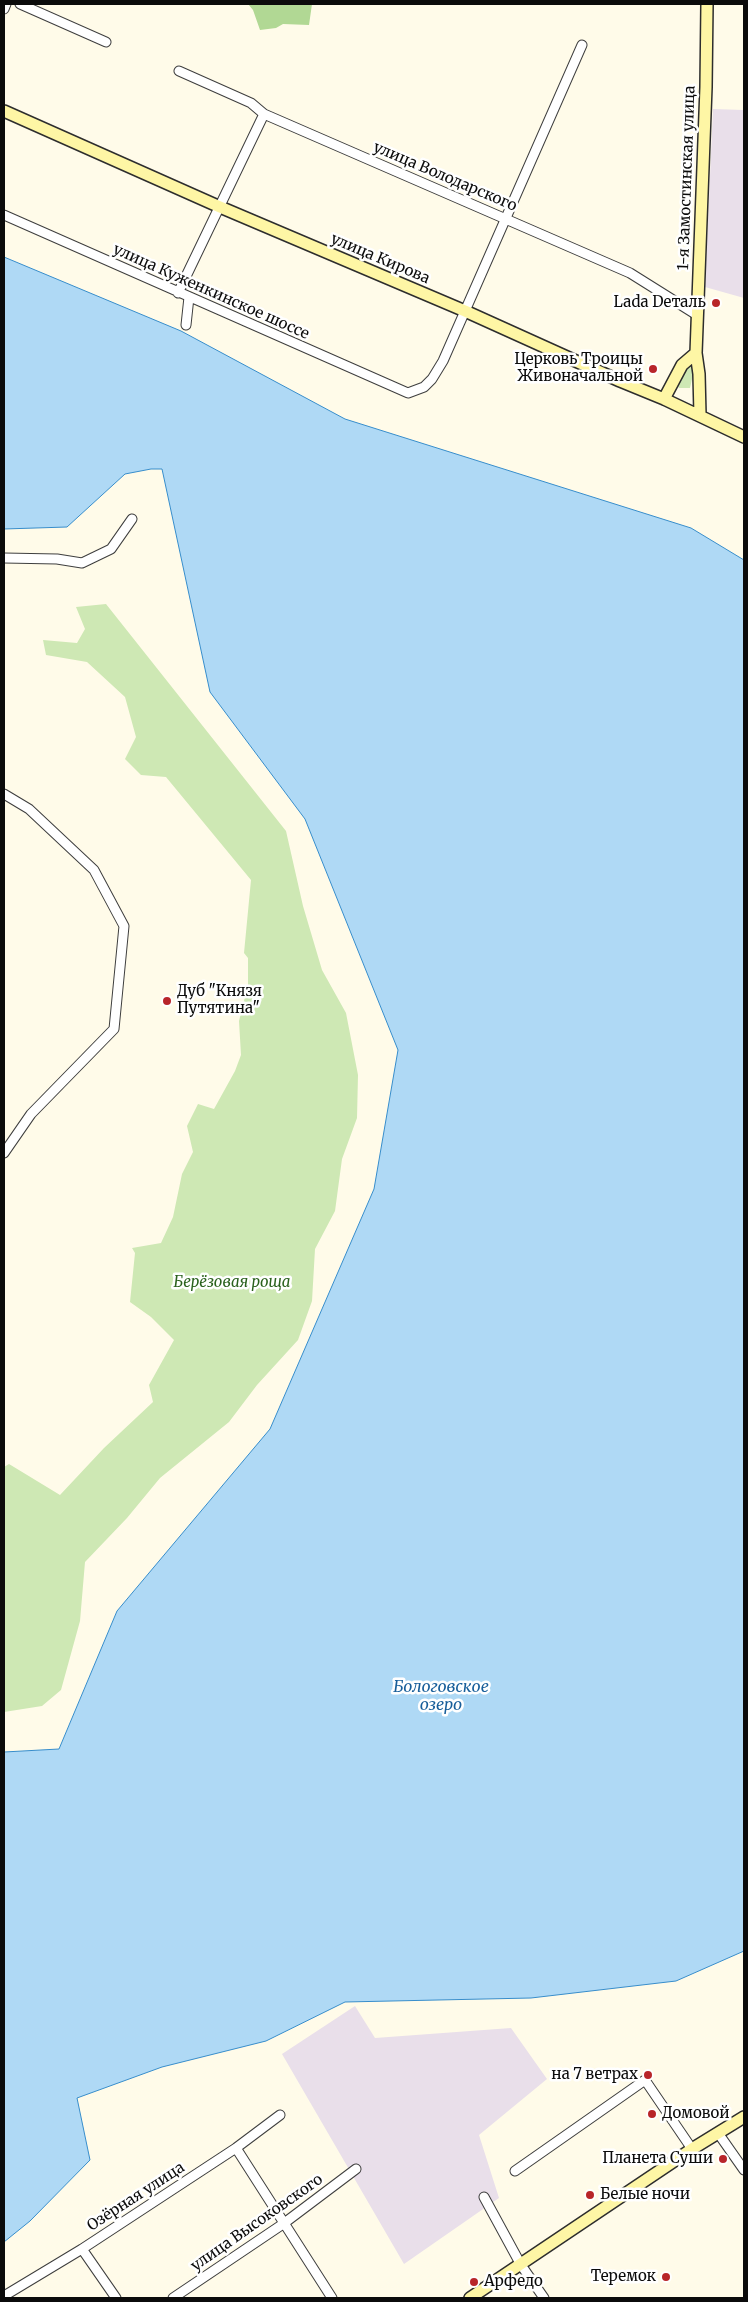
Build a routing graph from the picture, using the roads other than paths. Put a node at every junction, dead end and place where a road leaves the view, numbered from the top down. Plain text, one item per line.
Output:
1 (6, 4) edge
2 (20, 4) edge
3 (707, 4) edge
4 (4, 9) edge
5 (106, 42) dead end
6 (582, 44) dead end
7 (179, 71) dead end
8 (4, 111) edge
9 (264, 114) junction
10 (220, 207) junction
11 (4, 215) edge
12 (506, 218) junction
13 (178, 293) junction
14 (189, 297) junction
15 (465, 311) junction
16 (697, 315) junction
17 (186, 325) dead end
18 (696, 353) junction
19 (664, 399) junction
20 (700, 415) junction
21 (744, 437) edge
22 (132, 519) dead end
23 (4, 558) edge
24 (4, 794) edge
25 (4, 1153) edge
26 (280, 2115) dead end
27 (744, 2117) edge
28 (718, 2133) junction
29 (236, 2148) junction
30 (692, 2149) junction
31 (356, 2169) dead end
32 (744, 2170) edge
33 (516, 2171) dead end
34 (484, 2198) dead end
35 (283, 2224) junction
36 (82, 2249) junction
37 (521, 2265) junction
38 (4, 2296) edge
39 (116, 2298) edge
40 (174, 2298) edge
41 (332, 2298) edge
42 (470, 2298) edge
43 (544, 2298) edge

1 - 4 street
2 - 5 street
3 - 16 main road, 1-я Замостинская улица
6 - 12 street
7 - 9 street, улица Володарского
8 - 10 main road, улица Кирова
9 - 10 street
9 - 12 street, улица Володарского
10 - 13 street
10 - 15 main road, улица Кирова
11 - 13 street, улица Куженкинское шоссе
12 - 15 street
12 - 16 street, улица Володарского
13 - 14 street, улица Куженкинское шоссе
14 - 15 street, улица Куженкинское шоссе
14 - 17 street
15 - 19 main road, улица Кирова
16 - 18 main road, 1-я Замостинская улица
18 - 19 main road
18 - 20 main road, 1-я Замостинская улица
19 - 20 main road, улица Кирова
20 - 21 main road, улица Кирова
22 - 23 street
24 - 25 street
26 - 29 street, Озёрная улица
27 - 28 main road
28 - 30 main road
28 - 32 street
29 - 35 street
29 - 36 street, Озёрная улица
30 - 33 street
30 - 37 main road
31 - 35 street, улица Высоковского
34 - 37 street
35 - 40 street, улица Высоковского
35 - 41 street
36 - 38 street, Озёрная улица
36 - 39 street
37 - 42 main road
37 - 43 street

